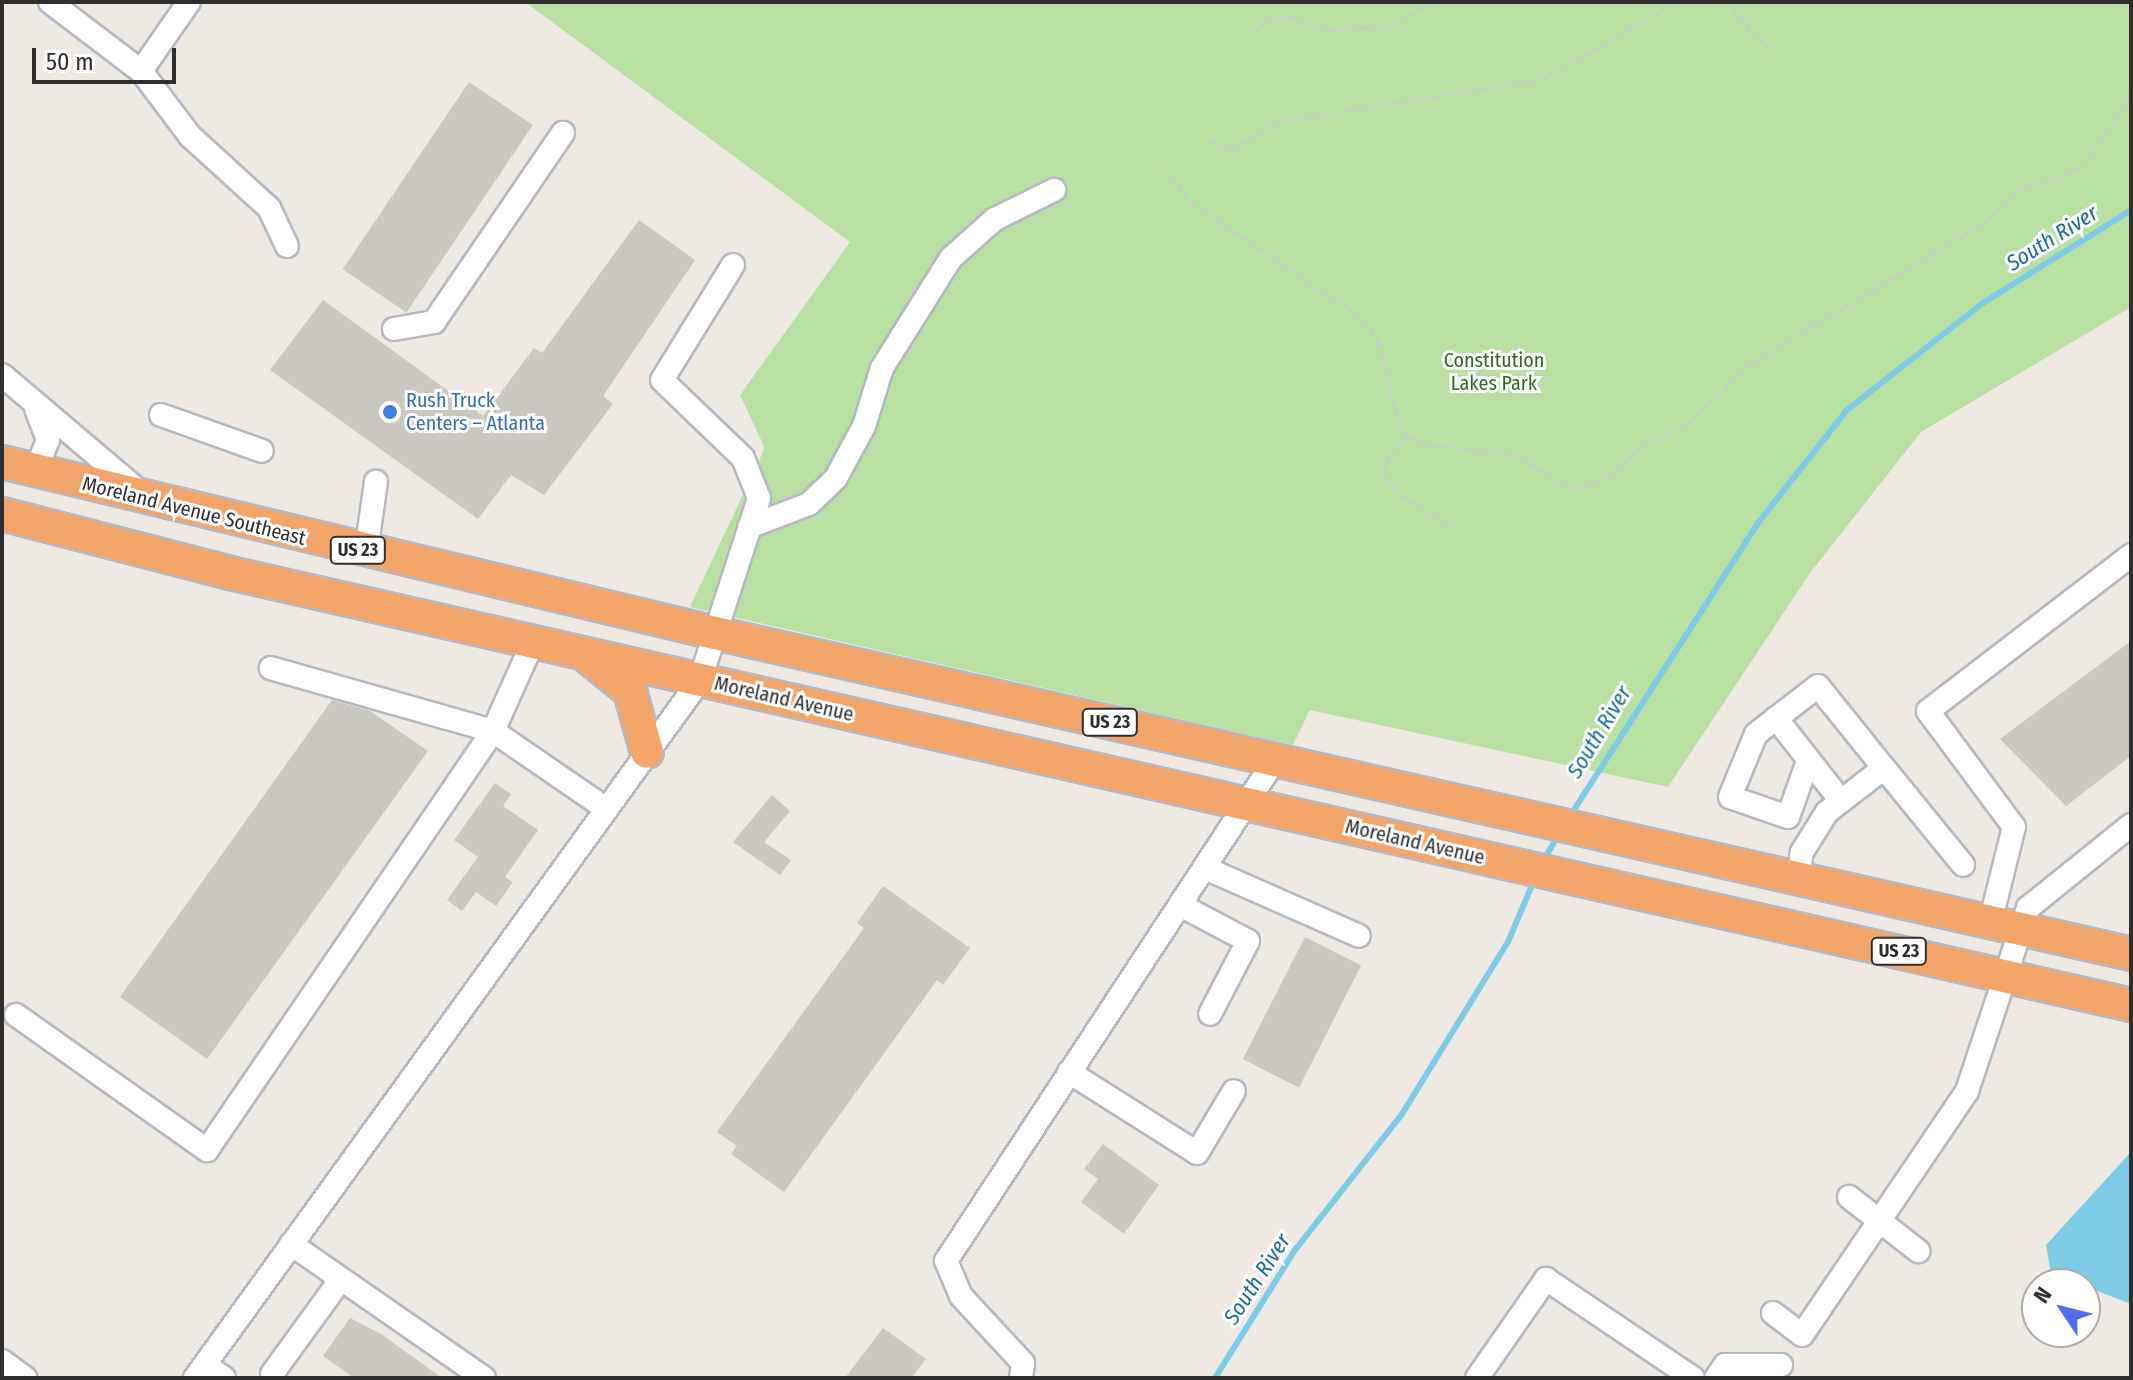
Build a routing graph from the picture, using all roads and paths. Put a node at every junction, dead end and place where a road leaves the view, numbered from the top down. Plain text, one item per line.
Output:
1 (50, 2) edge
2 (189, 2) edge
3 (1432, 2) edge
4 (1678, 2) edge
5 (1725, 2) edge
6 (1253, 33) dead end
7 (1775, 54) dead end
8 (141, 71) junction
9 (2131, 93) edge
10 (563, 133) dead end
11 (1211, 141) dead end
12 (1166, 169) dead end
13 (1054, 190) dead end
14 (287, 246) dead end
15 (733, 265) dead end
16 (394, 329) dead end
17 (2, 375) edge
18 (34, 404) junction
19 (161, 415) dead end
20 (1409, 435) junction
21 (262, 451) dead end
22 (2, 462) edge
23 (35, 472) junction
24 (376, 482) dead end
25 (153, 503) junction
26 (2, 514) edge
27 (749, 527) junction
28 (1458, 529) dead end
29 (366, 552) junction
30 (2131, 555) edge
31 (715, 633) junction
32 (533, 642) junction
33 (584, 653) junction
34 (271, 668) dead end
35 (700, 680) junction
36 (1776, 718) junction
37 (493, 731) junction
38 (647, 752) junction
39 (1275, 760) junction
40 (1808, 761) junction
41 (1884, 768) junction
42 (1841, 801) junction
43 (1247, 804) junction
44 (605, 808) junction
45 (2131, 825) edge
46 (1963, 865) dead end
47 (1205, 868) junction
48 (1798, 879) junction
49 (1180, 905) junction
50 (2005, 926) junction
51 (1359, 936) dead end
52 (2131, 954) edge
53 (2007, 977) junction
54 (2131, 1005) edge
55 (1210, 1014) dead end
56 (16, 1015) dead end
57 (1069, 1072) junction
58 (1234, 1091) dead end
59 (1849, 1197) dead end
60 (1879, 1220) junction
61 (291, 1244) junction
62 (1918, 1251) dead end
63 (341, 1279) junction
64 (1773, 1313) dead end
65 (2, 1361) edge
66 (1781, 1365) dead end
67 (200, 1371) edge
68 (272, 1374) dead end
69 (25, 1378) edge
70 (224, 1378) edge
71 (484, 1378) edge
72 (1021, 1378) edge
73 (1477, 1378) edge
74 (1693, 1378) edge
75 (1716, 1378) edge

1 - 8 street
2 - 8 street
3 - 6 path
4 - 11 path
5 - 7 path
8 - 14 street
9 - 20 path
10 - 16 street
12 - 20 path
13 - 27 street
15 - 27 street
17 - 18 street
18 - 23 street
18 - 25 street
19 - 21 street
20 - 28 path
22 - 23 highway, Moreland Avenue Southeast / US 23
23 - 25 highway, Moreland Avenue Southeast / US 23
24 - 29 street
25 - 29 highway, Moreland Avenue Southeast / US 23
26 - 32 highway, US 23
27 - 31 street
29 - 31 highway, Moreland Avenue Southeast / US 23
30 - 50 street
31 - 35 street
31 - 39 highway, US 23
32 - 33 highway, US 23
32 - 37 street
33 - 35 highway, US 23
33 - 38 highway
34 - 37 street
35 - 38 street
35 - 43 highway, Moreland Avenue / US 23
36 - 40 street
36 - 40 street
36 - 41 street
37 - 44 street
37 - 56 street
38 - 44 street
39 - 43 street
39 - 48 highway, US 23
40 - 42 street
41 - 42 street
41 - 46 street
42 - 48 street
43 - 47 street
43 - 53 highway, Moreland Avenue / US 23
44 - 61 street
45 - 50 street
47 - 49 street
47 - 51 street
48 - 50 highway, US 23
49 - 55 street
49 - 57 street
50 - 52 highway, US 23
50 - 53 street
53 - 54 highway, Moreland Avenue / US 23
53 - 60 street
57 - 58 street
57 - 72 street
59 - 60 street
60 - 62 street
60 - 64 street
61 - 63 street
61 - 67 street
63 - 68 street
63 - 71 street
65 - 69 street
66 - 75 street
67 - 70 street
73 - 74 street

